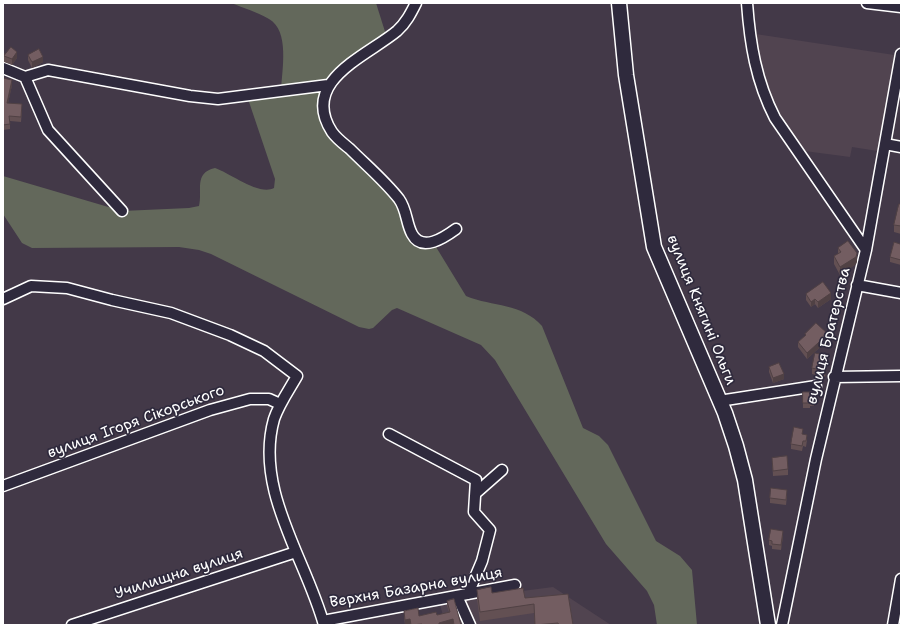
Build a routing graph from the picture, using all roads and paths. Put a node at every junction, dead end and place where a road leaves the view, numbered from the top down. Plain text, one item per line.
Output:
1 (416, 3) edge
2 (619, 3) edge
3 (747, 3) edge
4 (867, 3) edge
5 (901, 7) edge
6 (901, 54) edge
7 (3, 68) edge
8 (25, 77) junction
9 (328, 85) junction
10 (885, 144) junction
11 (901, 147) edge
12 (122, 211) dead end
13 (456, 229) dead end
14 (866, 250) junction
15 (857, 285) junction
16 (901, 293) edge
17 (3, 299) edge
18 (901, 376) edge
19 (834, 377) junction
20 (816, 386) dead end
21 (719, 401) junction
22 (280, 404) junction
23 (389, 434) dead end
24 (502, 470) dead end
25 (3, 486) edge
26 (476, 492) junction
27 (296, 552) junction
28 (901, 579) edge
29 (515, 585) dead end
30 (468, 594) junction
31 (457, 596) junction
32 (324, 623) edge
33 (72, 625) edge
34 (470, 625) edge
35 (768, 625) edge
36 (782, 625) edge
37 (894, 625) edge

1 - 9 street
2 - 21 street, вулиця Княгині Ольги
3 - 14 street
4 - 5 street
6 - 10 street, вулиця Братерства
7 - 8 street
8 - 9 street
8 - 12 street
9 - 13 street
10 - 11 street
10 - 14 street, вулиця Братерства
14 - 15 street, вулиця Братерства
15 - 16 street
15 - 19 street, вулиця Братерства
17 - 22 street
18 - 19 street
19 - 36 street, вулиця Братерства
20 - 21 street
21 - 35 street, вулиця Княгині Ольги
22 - 25 street, вулиця Ігоря Сікорського
22 - 27 street
23 - 26 street
24 - 26 street
26 - 30 street
27 - 32 street
27 - 33 street, Училищна вулиця
28 - 37 street
29 - 30 street, Верхня Базарна вулиця
30 - 31 street, Верхня Базарна вулиця
31 - 32 street, Верхня Базарна вулиця
31 - 34 street

